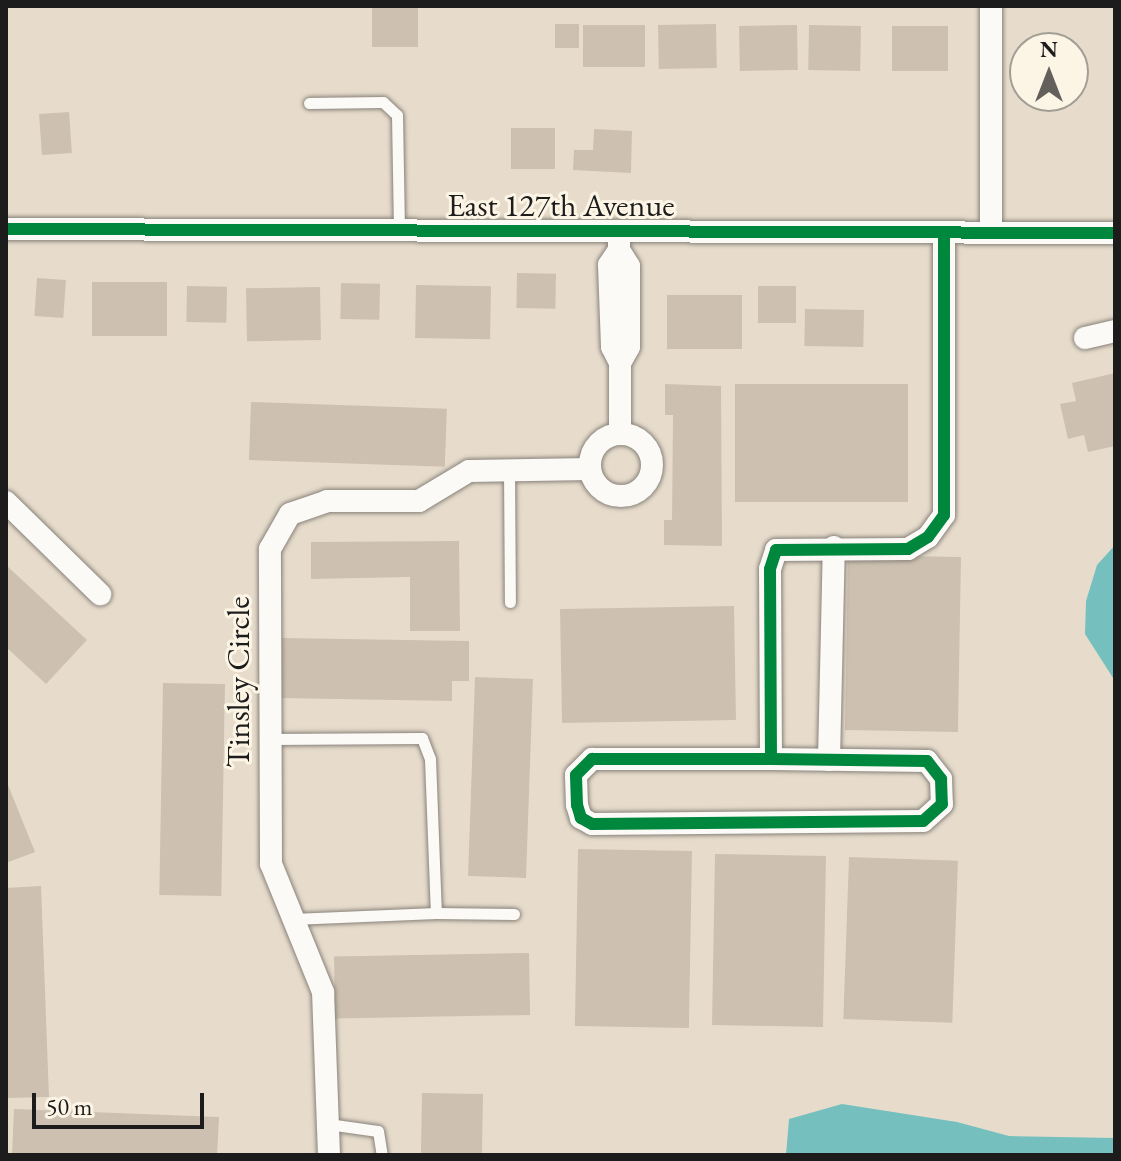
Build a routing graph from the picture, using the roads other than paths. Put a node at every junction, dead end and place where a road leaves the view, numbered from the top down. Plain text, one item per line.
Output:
1 (991, 6) edge
2 (309, 103) dead end
3 (6, 229) edge
4 (399, 231) junction
5 (991, 232) junction
6 (1115, 233) edge
7 (944, 234) junction
8 (619, 241) junction
9 (1115, 331) edge
10 (1085, 338) dead end
11 (620, 434) junction
12 (509, 468) junction
13 (590, 469) junction
14 (6, 502) edge
15 (834, 547) junction
16 (100, 594) dead end
17 (510, 602) dead end
18 (270, 739) junction
19 (771, 759) junction
20 (829, 760) junction
21 (436, 913) junction
22 (514, 914) dead end
23 (292, 919) junction
24 (328, 1124) junction
25 (329, 1155) edge
26 (382, 1155) edge

1 - 5 street
2 - 4 lane
3 - 4 street, East 127th Avenue
4 - 8 street, East 127th Avenue
5 - 6 street, East 127th Avenue
5 - 7 street, East 127th Avenue
7 - 8 street, East 127th Avenue
7 - 15 street
8 - 11 street
9 - 10 street
11 - 13 street
11 - 13 street
12 - 13 street, Tinsley Circle
12 - 17 lane
12 - 18 street, Tinsley Circle
14 - 16 street
15 - 19 street
15 - 20 street
18 - 21 lane
18 - 23 street, Tinsley Circle
19 - 20 street
19 - 20 street
21 - 22 lane
21 - 23 lane
23 - 24 street, Tinsley Circle
24 - 25 street, Tinsley Circle
24 - 26 lane

